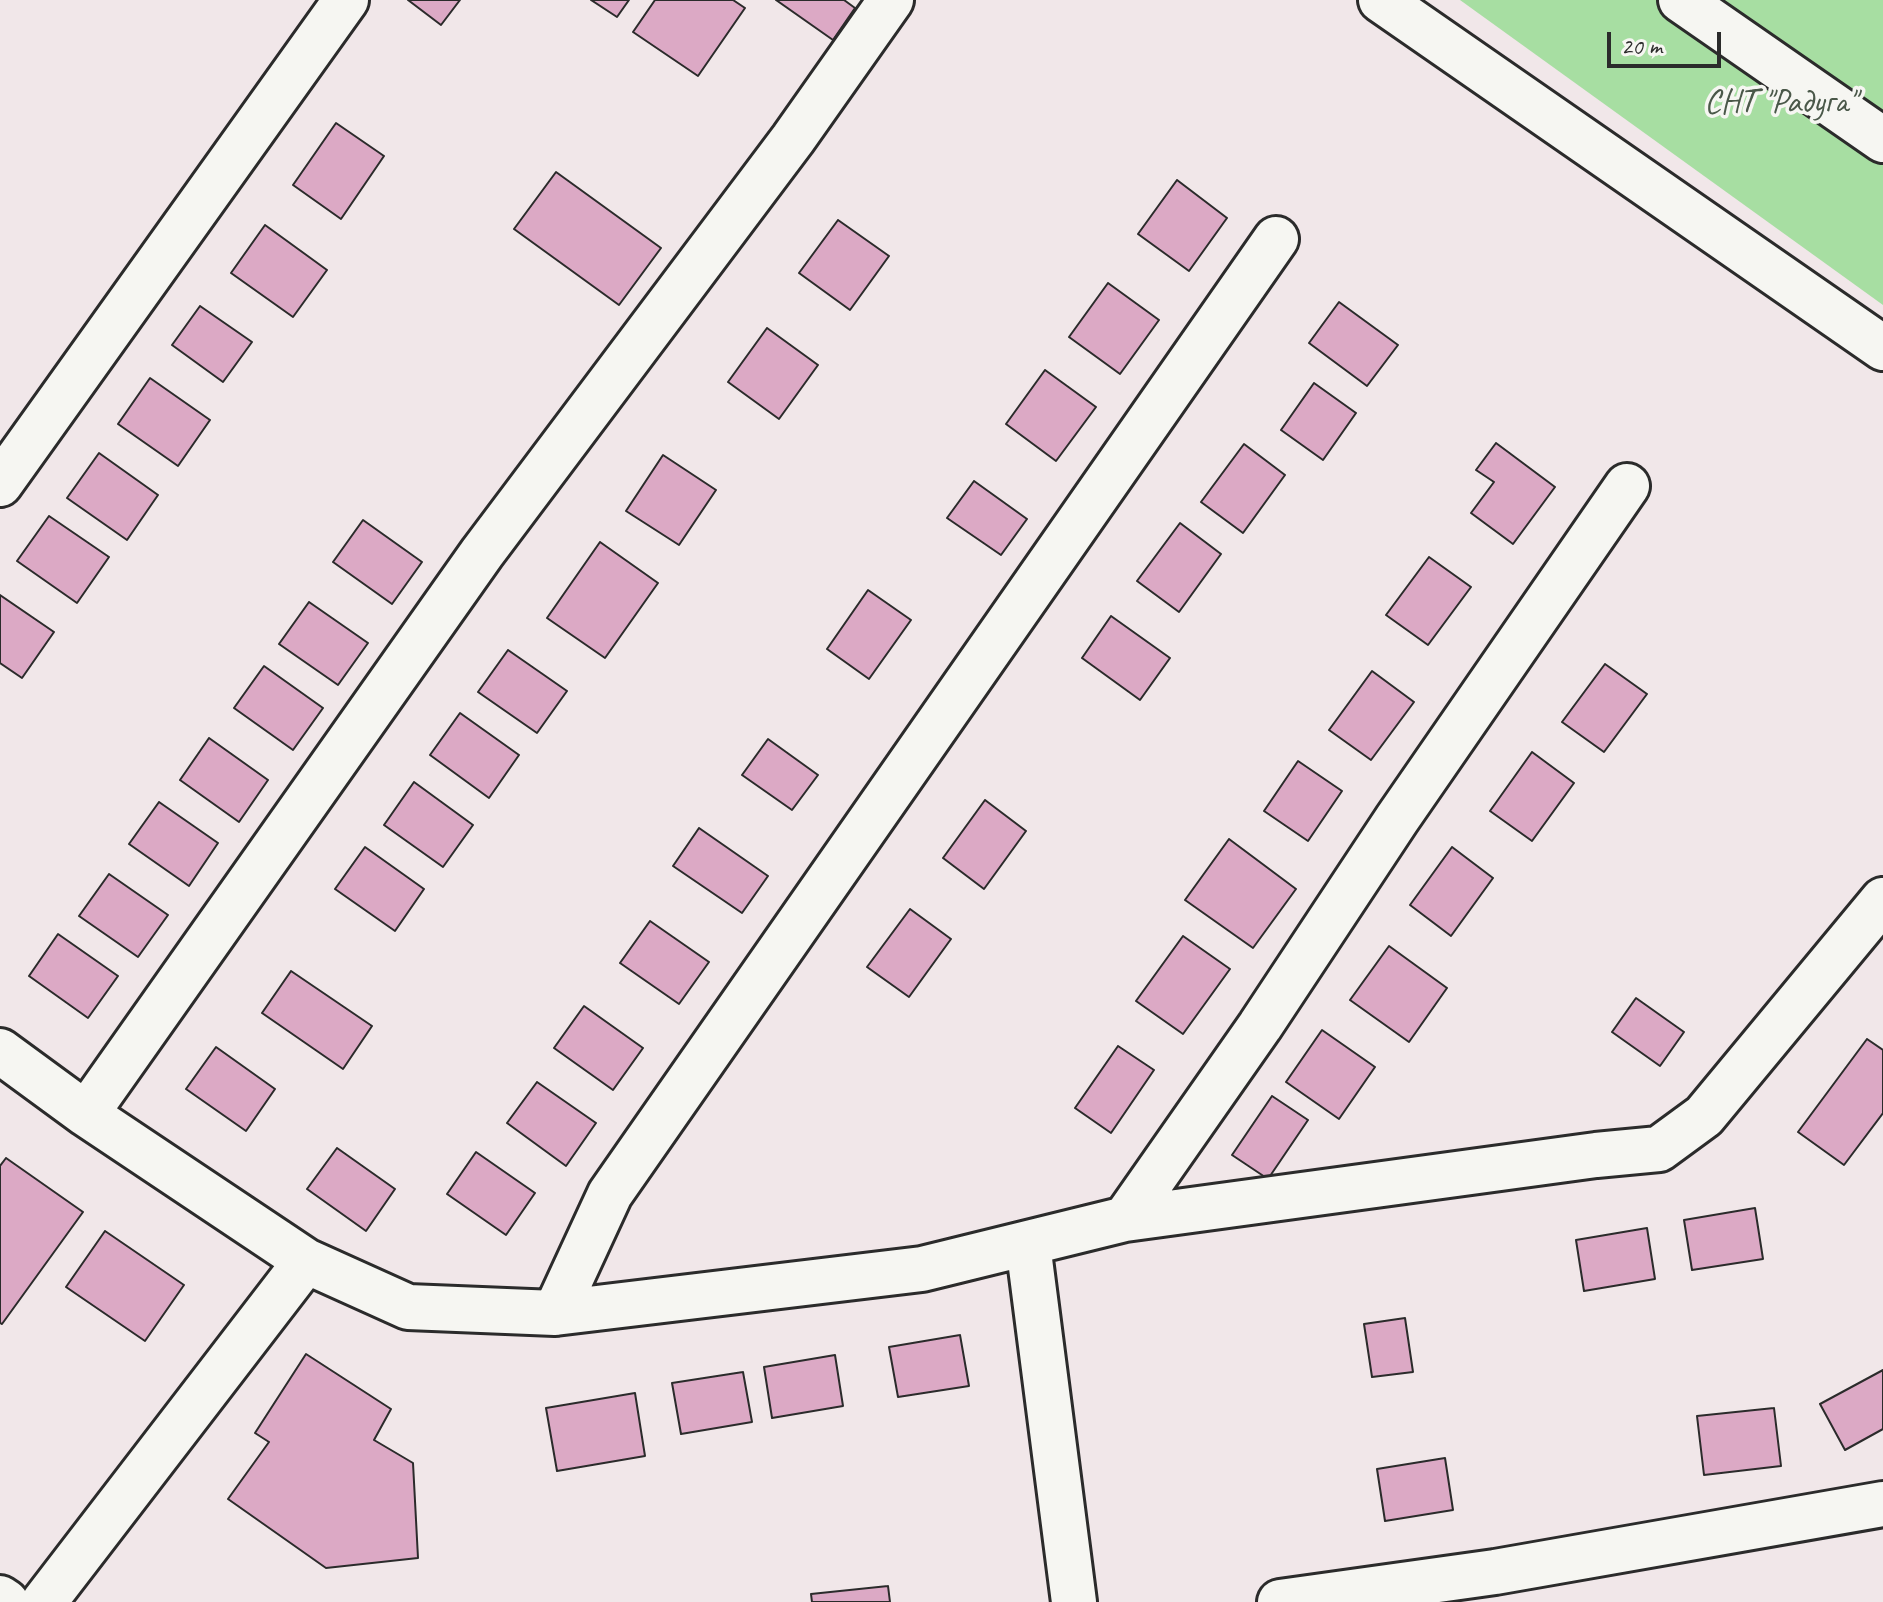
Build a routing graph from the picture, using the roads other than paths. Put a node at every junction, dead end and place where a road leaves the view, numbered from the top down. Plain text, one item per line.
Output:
1 (346, 0) edge
2 (891, 0) edge
3 (1381, 0) edge
4 (1681, 0) edge
5 (1883, 140) edge
6 (1276, 239) dead end
7 (1883, 348) edge
8 (0, 484) edge
9 (1627, 486) dead end
10 (1883, 900) edge
11 (0, 1051) edge
12 (86, 1114) junction
13 (1125, 1219) junction
14 (1028, 1244) junction
15 (306, 1261) junction
16 (555, 1313) junction
17 (1883, 1504) edge
18 (0, 1598) edge
19 (6, 1602) edge
20 (44, 1602) edge
21 (1074, 1602) edge
22 (1280, 1602) edge

1 - 8 street
2 - 12 street
3 - 7 street
4 - 5 street
6 - 16 street
9 - 13 street
10 - 13 street
11 - 12 street
12 - 15 street
13 - 14 street
14 - 16 street
14 - 21 street
15 - 16 street
15 - 20 street
17 - 22 street
18 - 19 street

